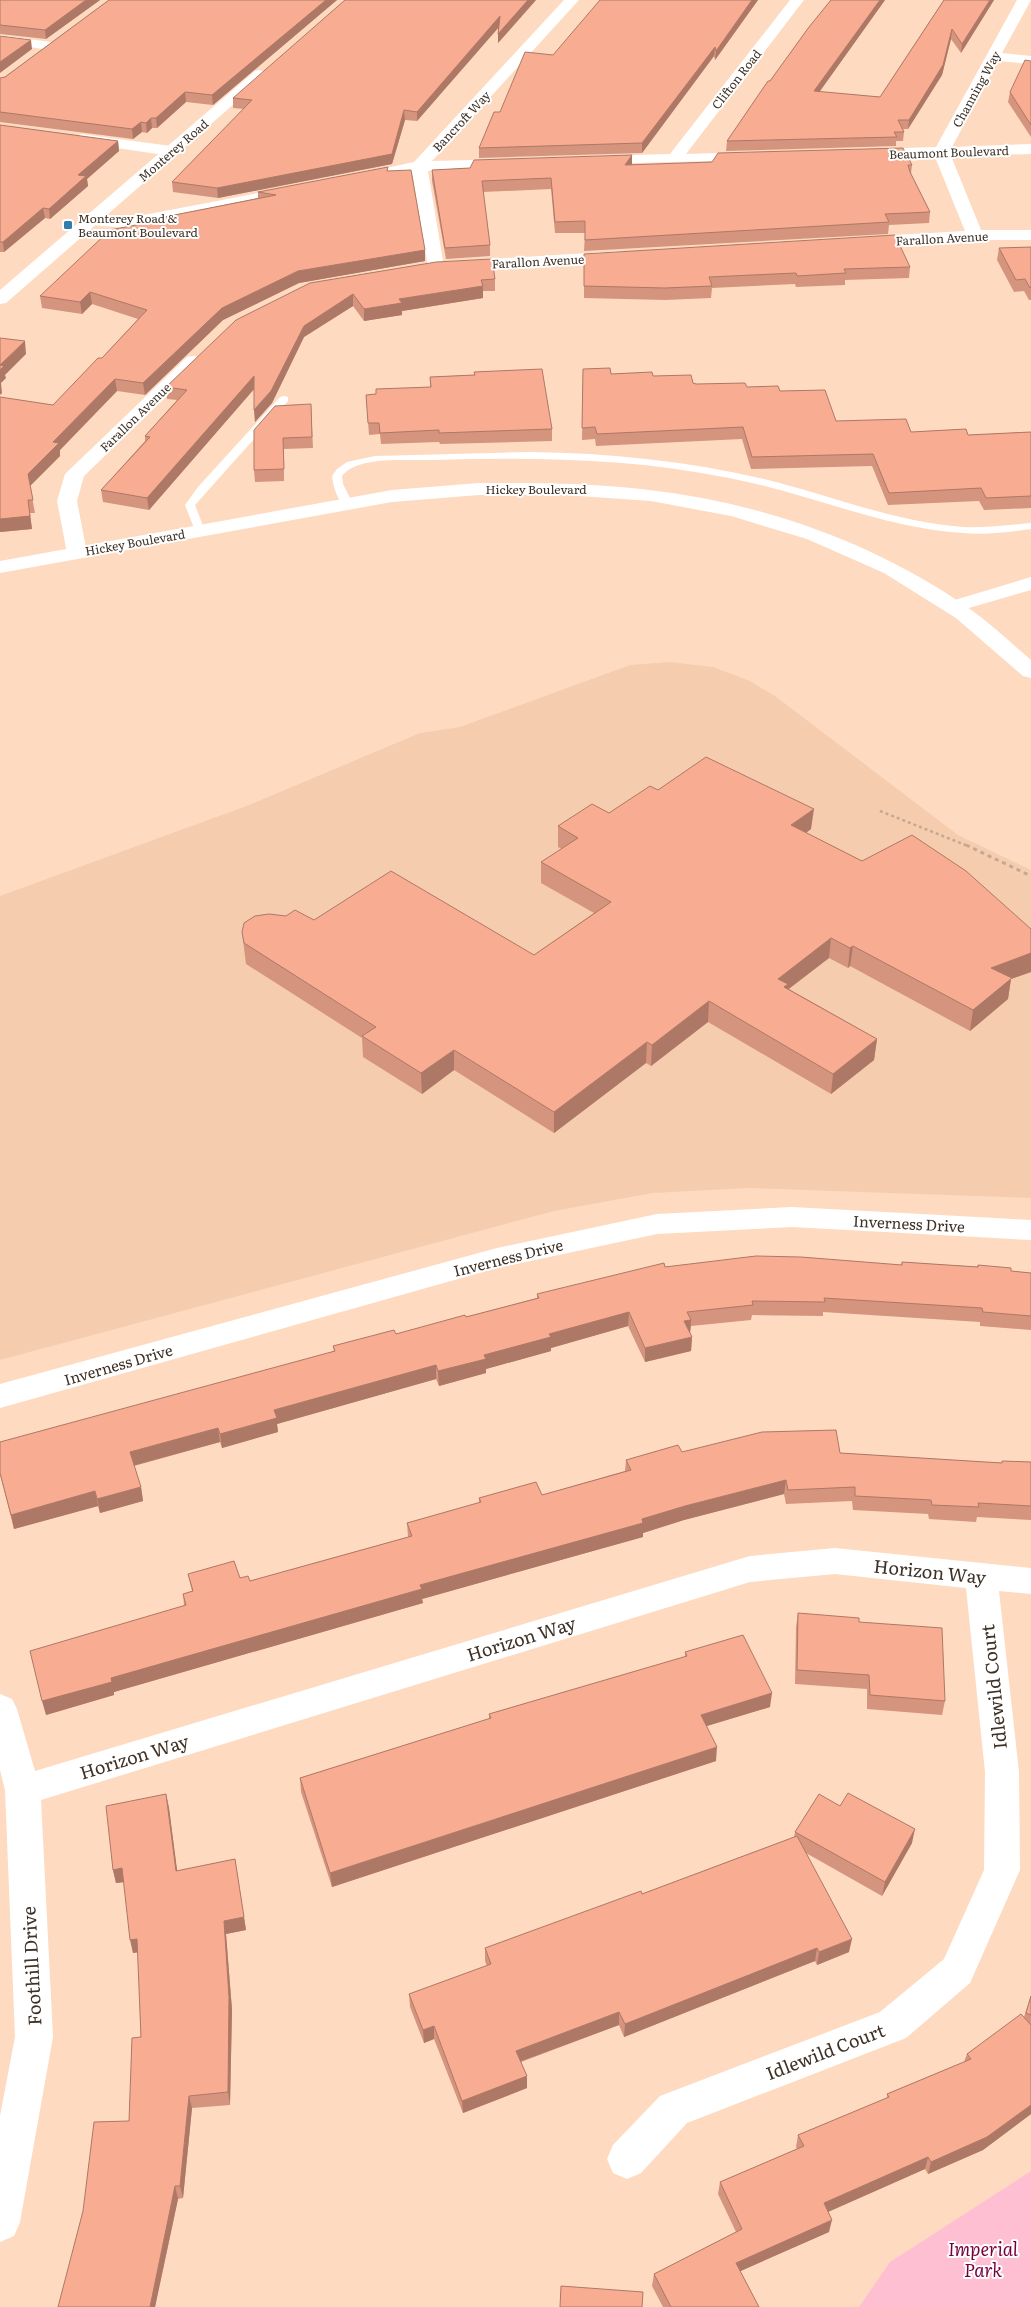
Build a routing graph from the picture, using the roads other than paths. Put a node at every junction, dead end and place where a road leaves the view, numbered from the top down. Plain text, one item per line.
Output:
1 (572, 0) edge
2 (797, 0) edge
3 (1024, 0) edge
4 (0, 39) edge
5 (36, 56) edge
6 (994, 56) junction
7 (1031, 60) edge
8 (273, 63) edge
9 (66, 137) edge
10 (1031, 149) edge
11 (171, 151) junction
12 (941, 152) junction
13 (853, 154) edge
14 (764, 156) edge
15 (675, 158) junction
16 (577, 162) edge
17 (528, 163) edge
18 (419, 166) junction
19 (351, 180) edge
20 (312, 187) edge
21 (92, 220) junction
22 (974, 235) junction
23 (1031, 235) edge
24 (845, 243) edge
25 (636, 256) edge
26 (436, 267) junction
27 (418, 270) edge
28 (0, 299) edge
29 (202, 352) edge
30 (284, 399) dead end
31 (348, 504) junction
32 (1031, 526) edge
33 (200, 531) junction
34 (77, 553) junction
35 (0, 567) edge
36 (1031, 583) edge
37 (955, 606) junction
38 (1031, 671) edge
39 (1031, 1230) edge
40 (0, 1396) edge
41 (981, 1577) junction
42 (1031, 1581) edge
43 (0, 1709) edge
44 (23, 1790) junction
45 (627, 2159) dead end
46 (0, 2222) edge

1 - 18 street, Bancroft Way
2 - 15 street, Clifton Road
3 - 6 street, Channing Way
4 - 5 street
6 - 7 street
6 - 12 street, Channing Way
8 - 11 street, Monterey Road
9 - 11 street
10 - 12 street, Beaumont Boulevard
11 - 21 street, Monterey Road
12 - 13 street, Beaumont Boulevard
12 - 22 street
14 - 15 street
15 - 16 street
17 - 18 street
18 - 19 street
18 - 26 street
20 - 21 street
21 - 28 street, Monterey Road
22 - 23 street, Farallon Avenue
22 - 24 street, Farallon Avenue
25 - 26 street, Farallon Avenue
26 - 27 street, Farallon Avenue
29 - 34 street, Farallon Avenue
30 - 33 lane
31 - 32 lane
31 - 33 street, Hickey Boulevard
31 - 37 street, Hickey Boulevard
33 - 34 street, Hickey Boulevard
34 - 35 street, Hickey Boulevard
36 - 37 street
37 - 38 street, Hickey Boulevard
39 - 40 street, Inverness Drive
41 - 42 street, Horizon Way
41 - 44 street, Horizon Way
41 - 45 street, Idlewild Court
43 - 44 street, Foothill Drive
44 - 46 street, Foothill Drive

